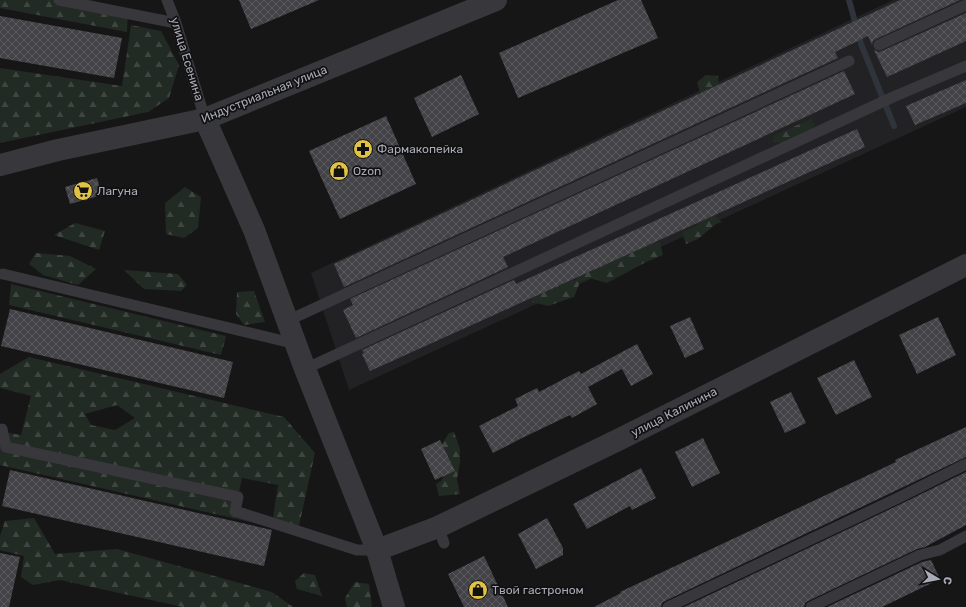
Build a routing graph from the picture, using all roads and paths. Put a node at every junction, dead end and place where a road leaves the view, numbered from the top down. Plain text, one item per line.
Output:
1 (59, 0) edge
2 (167, 0) edge
3 (496, 0) edge
4 (966, 5) edge
5 (176, 23) junction
6 (879, 45) dead end
7 (849, 61) dead end
8 (966, 66) edge
9 (205, 119) junction
10 (0, 165) edge
11 (966, 265) edge
12 (3, 274) dead end
13 (287, 321) junction
14 (296, 344) junction
15 (305, 369) junction
16 (2, 429) dead end
17 (966, 464) edge
18 (966, 536) edge
19 (377, 550) junction
20 (394, 607) edge
21 (668, 607) edge
22 (811, 607) edge

1 - 5 lane
2 - 5 lane, улица Есенина
3 - 9 street, Индустриальная улица
4 - 6 lane
5 - 9 lane, улица Есенина
7 - 13 lane
8 - 15 lane
9 - 10 street, Индустриальная улица
9 - 13 street
11 - 19 street, улица Калинина
12 - 14 lane
13 - 14 street
14 - 15 street
15 - 19 street
16 - 19 lane
17 - 21 lane
18 - 22 lane
19 - 20 street

